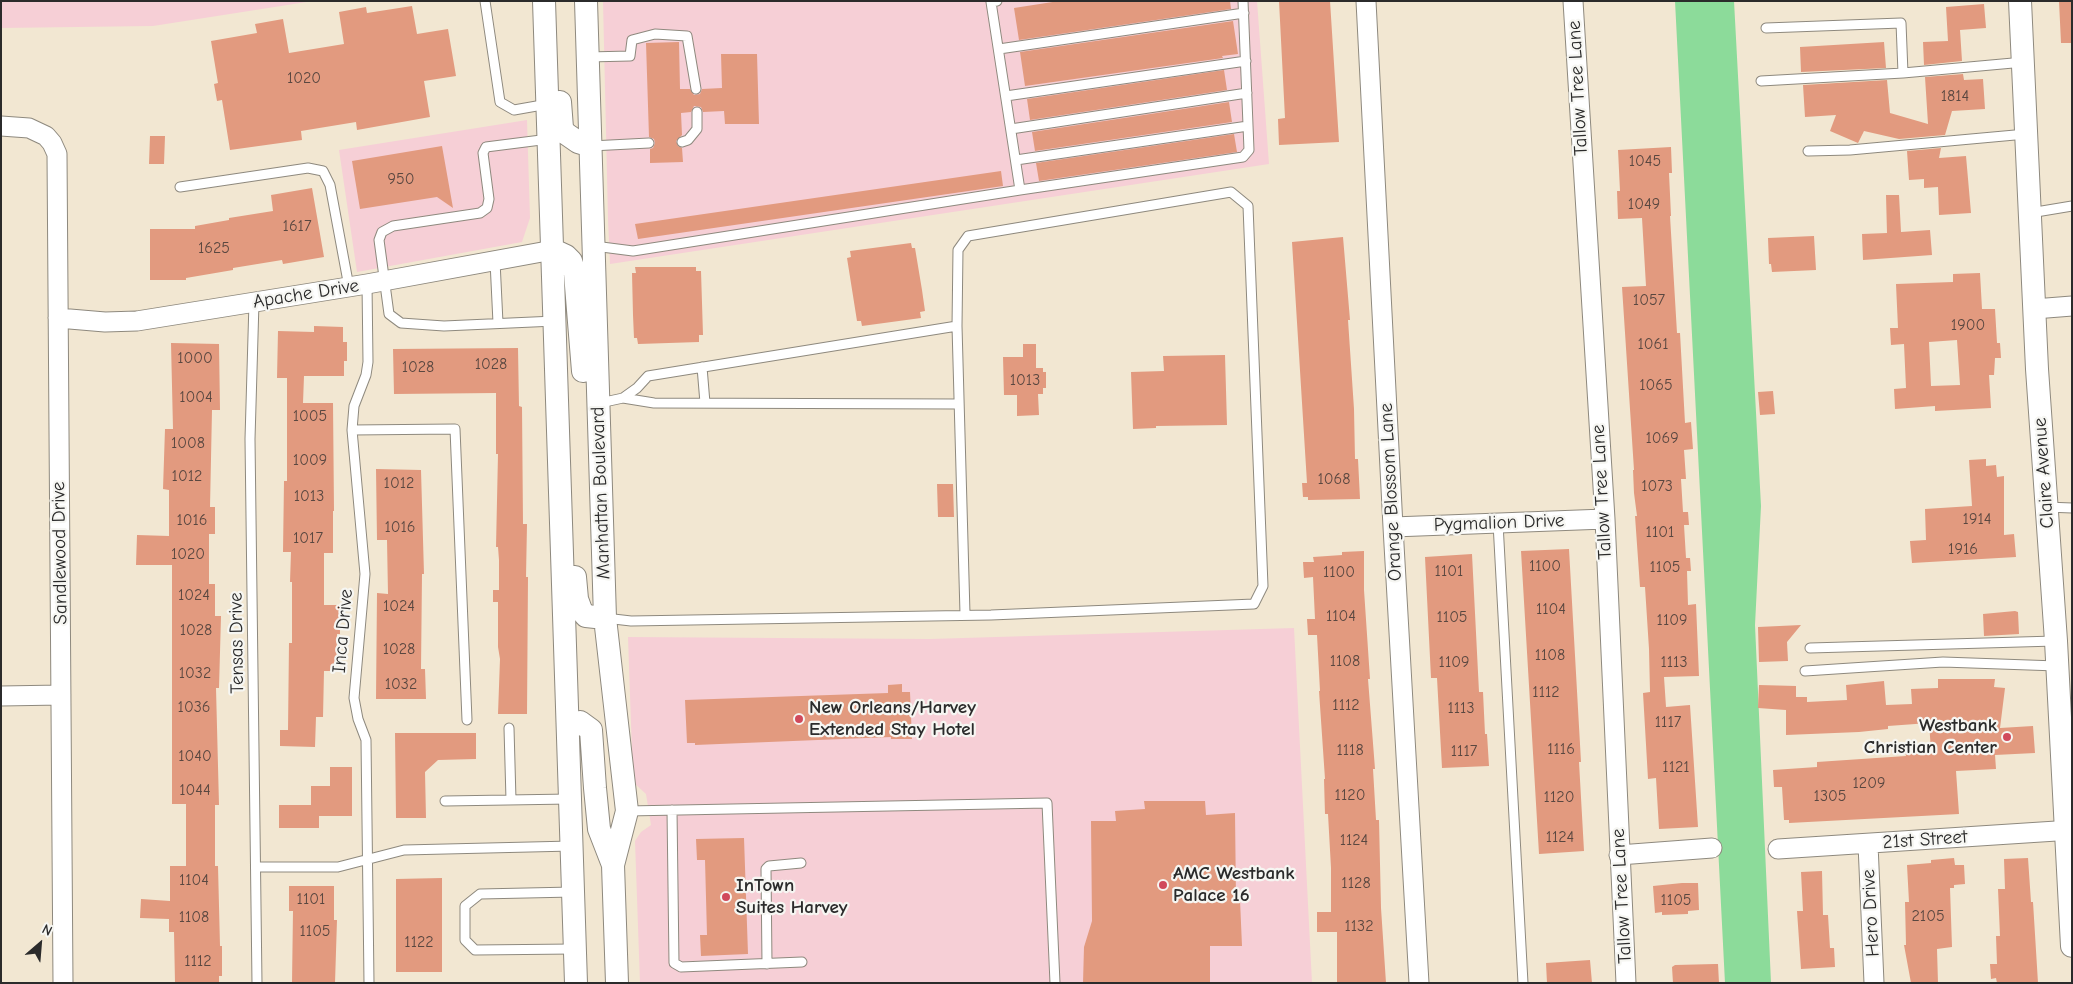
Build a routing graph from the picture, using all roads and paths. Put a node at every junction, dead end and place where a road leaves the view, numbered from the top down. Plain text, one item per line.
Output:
1 (485, 1) edge
2 (545, 1) edge
3 (586, 1) edge
4 (997, 1) edge
5 (1243, 1) edge
6 (1366, 1) edge
7 (1573, 1) edge
8 (2020, 1) edge
9 (1244, 12) junction
10 (1766, 28) dead end
11 (999, 49) junction
12 (588, 58) junction
13 (1246, 61) junction
14 (2024, 62) junction
15 (1903, 73) junction
16 (1761, 81) dead end
17 (696, 89) dead end
18 (1247, 93) junction
19 (1006, 96) junction
20 (548, 104) junction
21 (697, 112) dead end
22 (1, 126) edge
23 (1248, 126) junction
24 (1011, 129) junction
25 (2027, 134) junction
26 (549, 139) junction
27 (682, 142) dead end
28 (649, 143) dead end
29 (590, 146) junction
30 (1808, 151) dead end
31 (1016, 160) junction
32 (180, 187) dead end
33 (1020, 190) junction
34 (2072, 206) edge
35 (2030, 213) junction
36 (593, 246) junction
37 (553, 250) junction
38 (495, 260) junction
39 (367, 284) junction
40 (254, 302) junction
41 (2072, 306) edge
42 (2034, 309) junction
43 (58, 318) junction
44 (555, 321) junction
45 (498, 323) junction
46 (957, 326) junction
47 (702, 368) junction
48 (598, 398) junction
49 (623, 398) junction
50 (705, 403) junction
51 (959, 404) junction
52 (352, 430) junction
53 (560, 483) junction
54 (2046, 507) junction
55 (2072, 508) edge
56 (1604, 519) junction
57 (1498, 523) junction
58 (1393, 527) junction
59 (965, 614) junction
60 (605, 618) junction
61 (2058, 638) junction
62 (1810, 648) dead end
63 (2057, 666) junction
64 (1806, 671) dead end
65 (1, 696) edge
66 (61, 696) junction
67 (467, 720) dead end
68 (509, 728) dead end
69 (568, 731) junction
70 (570, 799) junction
71 (511, 800) junction
72 (446, 801) dead end
73 (672, 810) junction
74 (627, 811) junction
75 (2069, 830) edge
76 (1868, 844) junction
77 (572, 846) junction
78 (1712, 848) dead end
79 (1778, 849) dead end
80 (1620, 855) junction
81 (368, 860) junction
82 (801, 863) dead end
83 (613, 865) junction
84 (257, 867) junction
85 (573, 892) junction
86 (2072, 946) edge
87 (575, 949) junction
88 (802, 962) dead end
89 (767, 964) junction
90 (63, 983) edge
91 (258, 983) edge
92 (369, 983) edge
93 (576, 983) edge
94 (617, 983) edge
95 (1055, 983) edge
96 (1419, 983) edge
97 (1523, 983) edge
98 (1626, 983) edge
99 (1874, 983) edge

1 - 20 lane
2 - 20 street
2 - 29 street
3 - 12 street, Manhattan Boulevard
4 - 11 lane
5 - 9 lane
6 - 58 street, Orange Blossom Lane
7 - 56 street, Tallow Tree Lane
8 - 14 street, Claire Avenue
9 - 11 lane
9 - 13 lane
10 - 15 lane
11 - 19 lane
12 - 17 lane
12 - 29 street, Manhattan Boulevard
13 - 18 lane
13 - 19 lane
14 - 15 lane
14 - 25 street, Claire Avenue
15 - 16 lane
18 - 23 lane
18 - 24 lane
19 - 24 lane
20 - 26 street
21 - 27 lane
22 - 43 street, Sandlewood Drive
23 - 31 lane
23 - 33 lane
24 - 31 lane
25 - 30 lane
25 - 35 street, Claire Avenue
26 - 37 street
26 - 39 lane
28 - 29 lane
29 - 36 street, Manhattan Boulevard
31 - 33 lane
32 - 39 lane
33 - 36 lane
34 - 35 lane
35 - 42 street, Claire Avenue
36 - 48 street, Manhattan Boulevard
37 - 38 street, Apache Drive
37 - 44 street
37 - 48 street
38 - 39 street, Apache Drive
38 - 45 lane
39 - 40 street, Apache Drive
39 - 45 lane
39 - 52 lane, Inca Drive
40 - 43 street, Apache Drive
40 - 84 lane, Tensas Drive
41 - 42 street
42 - 54 street, Claire Avenue
43 - 66 street, Sandlewood Drive
44 - 45 lane
44 - 53 street
46 - 47 lane
46 - 51 lane
46 - 59 lane
47 - 49 lane
47 - 50 lane
48 - 49 lane
48 - 60 street, Manhattan Boulevard
49 - 50 lane
50 - 51 lane
51 - 59 lane
52 - 67 lane
52 - 81 lane, Inca Drive
53 - 60 street
53 - 69 street
54 - 55 lane
54 - 61 street, Claire Avenue
56 - 57 street, Pygmalion Drive
56 - 80 street, Tallow Tree Lane
57 - 58 street, Pygmalion Drive
57 - 97 lane
58 - 96 street, Orange Blossom Lane
59 - 60 lane
60 - 74 street, Manhattan Boulevard
61 - 62 lane
61 - 63 street, Claire Avenue
63 - 64 lane
63 - 75 street, Claire Avenue
65 - 66 street
66 - 90 street, Sandlewood Drive
68 - 71 lane
69 - 70 street
69 - 83 street
70 - 71 lane
70 - 77 street
71 - 72 lane
73 - 74 lane
73 - 89 lane
73 - 95 lane
74 - 83 street, Manhattan Boulevard
75 - 76 street, 21st Street
75 - 86 street, Claire Avenue
76 - 79 street, 21st Street
76 - 99 street, Hero Drive
77 - 81 lane
77 - 85 street
78 - 80 street
80 - 98 street, Tallow Tree Lane
81 - 84 lane
81 - 92 lane, Inca Drive
82 - 89 lane
83 - 94 street, Manhattan Boulevard
84 - 91 lane, Tensas Drive
85 - 87 street
85 - 87 lane
87 - 93 street
88 - 89 lane

